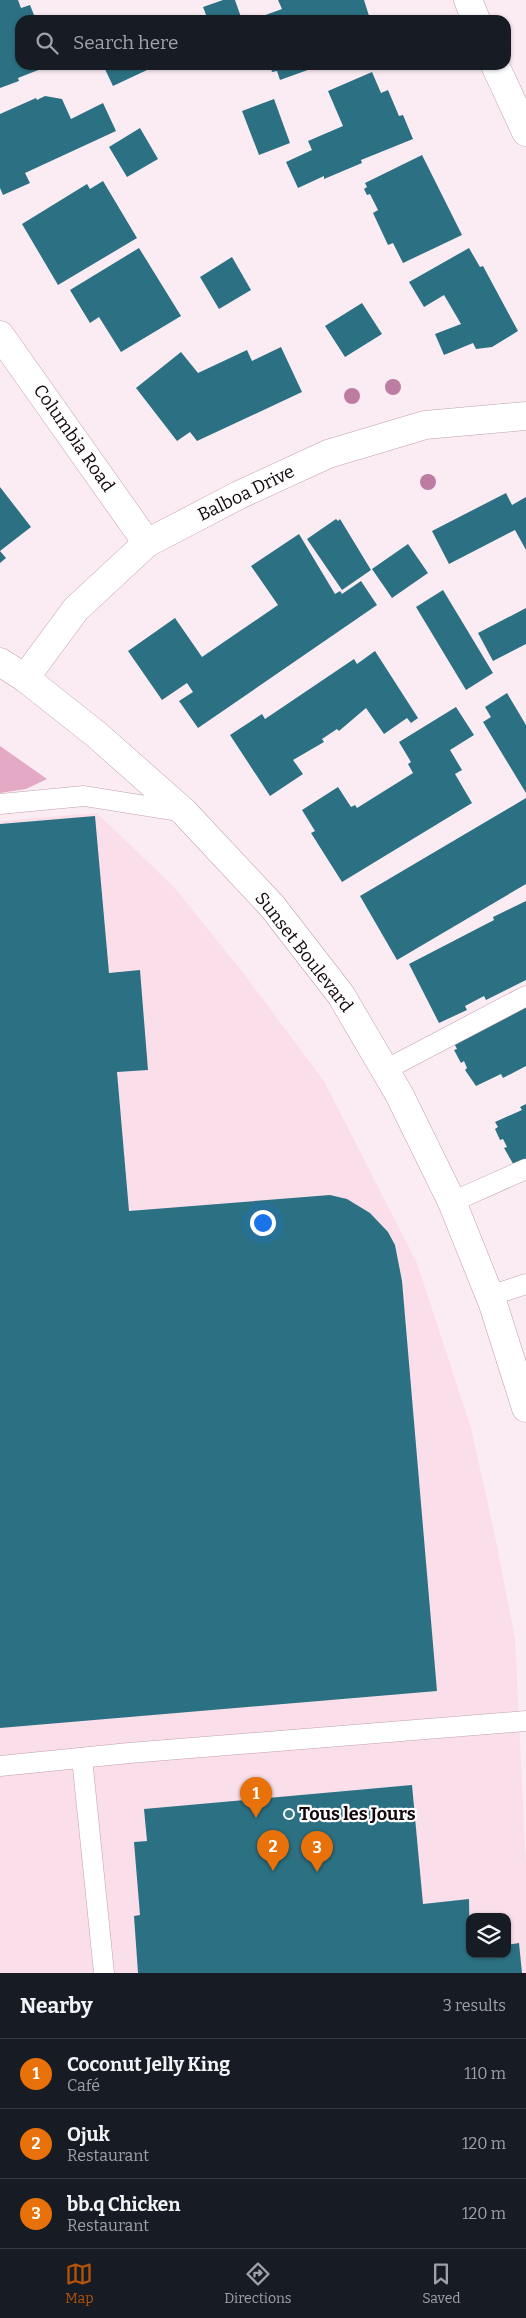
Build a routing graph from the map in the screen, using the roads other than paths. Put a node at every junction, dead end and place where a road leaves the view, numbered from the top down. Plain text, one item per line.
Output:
1 (468, 0) edge
2 (474, 15) edge
3 (498, 70) edge
4 (526, 132) edge
5 (0, 334) edge
6 (526, 416) edge
7 (147, 543) junction
8 (0, 662) edge
9 (25, 678) junction
10 (0, 804) edge
11 (184, 812) junction
12 (526, 996) edge
13 (385, 1070) junction
14 (526, 1169) edge
15 (452, 1202) junction
16 (526, 1284) edge
17 (490, 1296) junction
18 (521, 1374) edge
19 (526, 1408) edge
20 (526, 1721) edge
21 (82, 1758) junction
22 (0, 1766) edge
23 (104, 1973) edge

1 - 2 main road
3 - 4 main road
5 - 7 main road, Columbia Road
6 - 7 main road, Balboa Drive
7 - 9 main road, Balboa Drive
8 - 9 main road, Sunset Boulevard
9 - 11 main road, Sunset Boulevard
10 - 11 lane
11 - 13 main road, Sunset Boulevard
12 - 13 lane
13 - 15 main road, Sunset Boulevard
14 - 15 lane
15 - 17 main road, Sunset Boulevard
16 - 17 lane
17 - 18 main road, Sunset Boulevard
18 - 19 main road, Sunset Boulevard
20 - 21 lane
21 - 22 lane
21 - 23 lane

